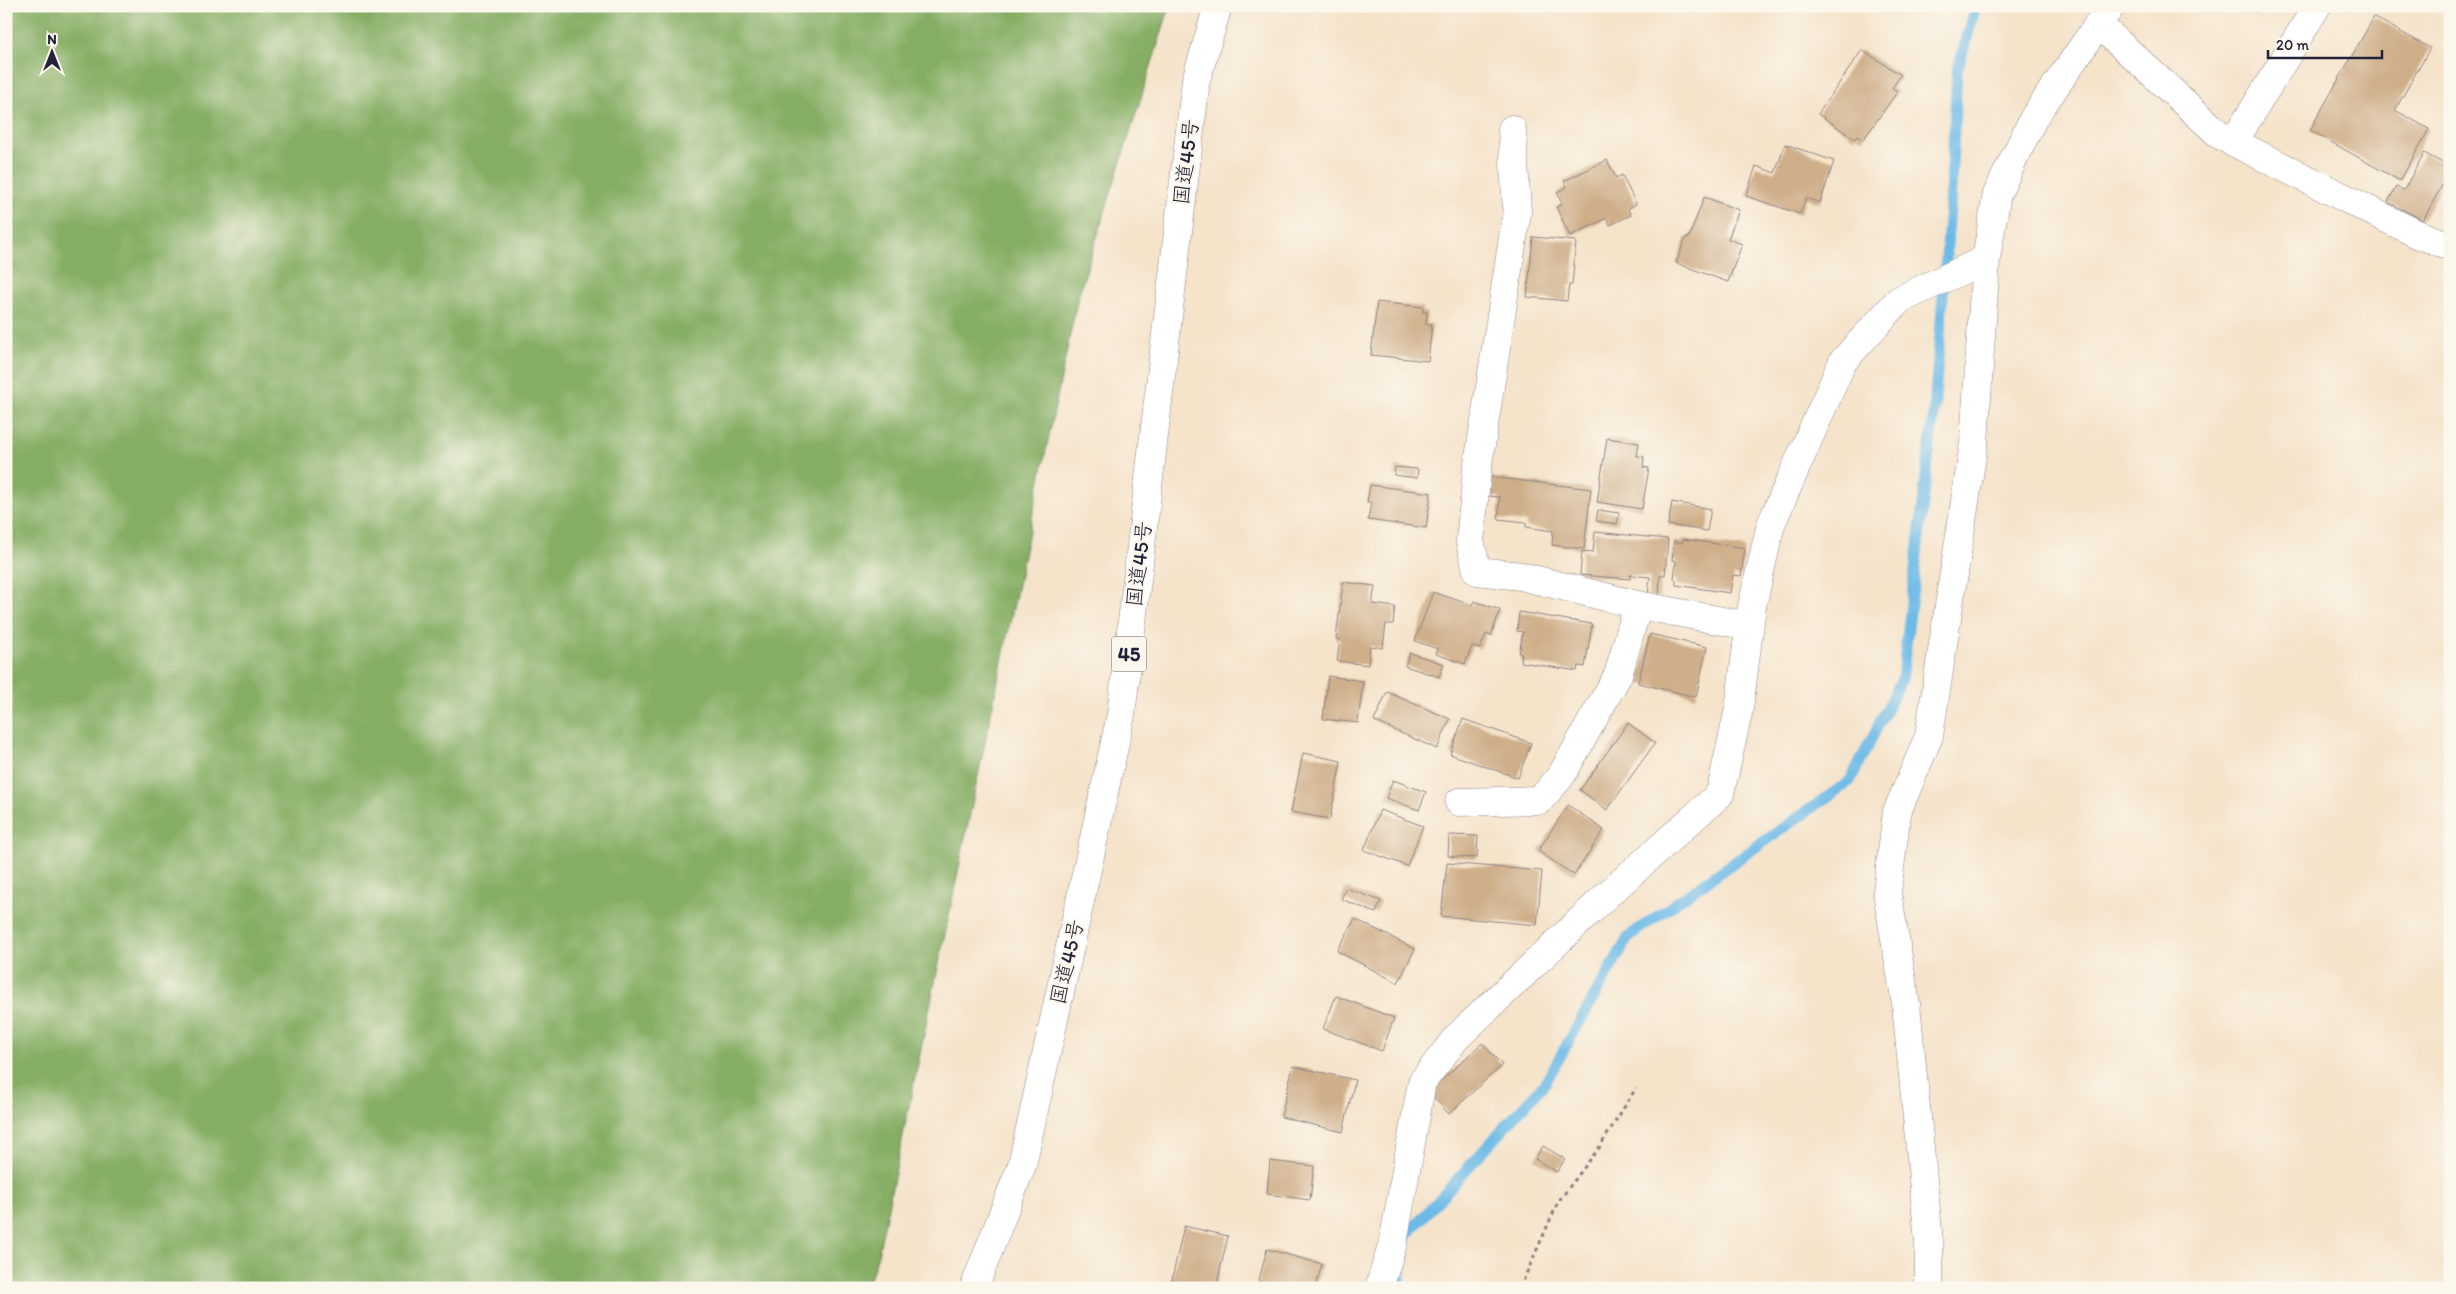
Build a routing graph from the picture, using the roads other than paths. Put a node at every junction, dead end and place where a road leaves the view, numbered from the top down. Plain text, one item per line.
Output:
1 (1218, 6) edge
2 (2317, 6) edge
3 (2104, 15) edge
4 (1512, 129) dead end
5 (2233, 142) junction
6 (2450, 246) edge
7 (1977, 264) junction
8 (1638, 605) junction
9 (1749, 626) junction
10 (1459, 802) dead end
11 (974, 1288) edge
12 (1379, 1288) edge
13 (1929, 1288) edge

1 - 11 main road, 国道45号 / 45
2 - 5 main road
3 - 5 main road
3 - 7 main road
4 - 8 main road
5 - 6 main road
7 - 9 main road
7 - 13 main road
8 - 9 main road
8 - 10 main road
9 - 12 main road

